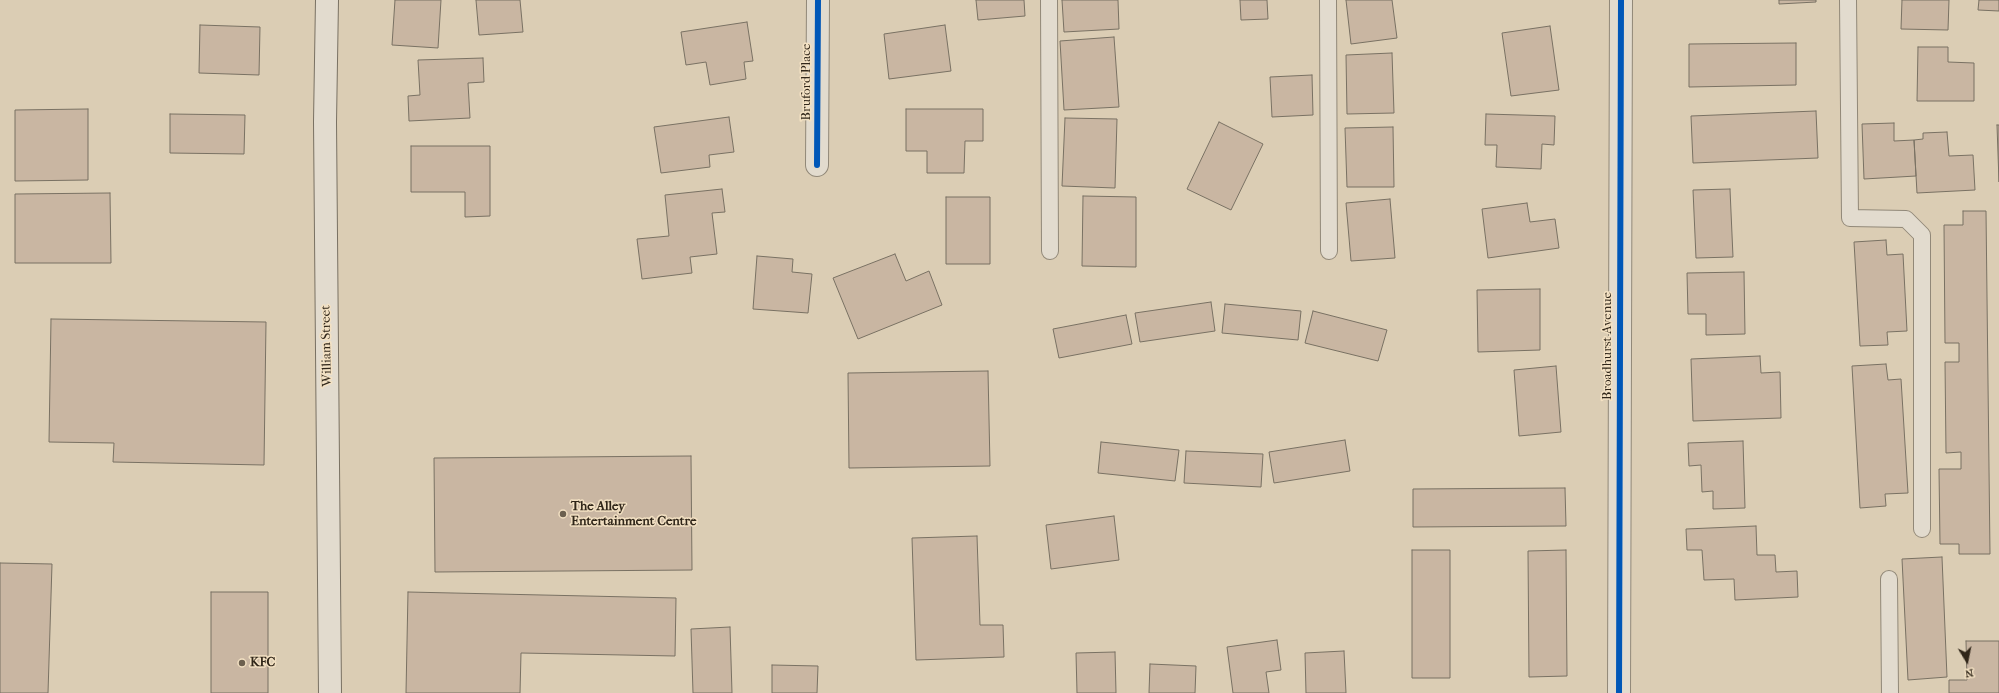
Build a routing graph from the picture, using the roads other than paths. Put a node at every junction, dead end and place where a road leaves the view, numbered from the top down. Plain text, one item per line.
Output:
1 (327, 0) edge
2 (818, 0) edge
3 (1049, 0) edge
4 (1328, 0) edge
5 (1621, 0) edge
6 (1848, 0) edge
7 (817, 165) dead end
8 (1050, 251) dead end
9 (1329, 251) dead end
10 (1922, 530) dead end
11 (1889, 579) dead end
12 (330, 693) edge
13 (1619, 693) edge
14 (1890, 693) edge

1 - 12 street, William Street
2 - 7 street, Bruford Place
3 - 8 lane
4 - 9 lane
5 - 13 street, Broadhurst Avenue
6 - 10 lane
11 - 14 lane

